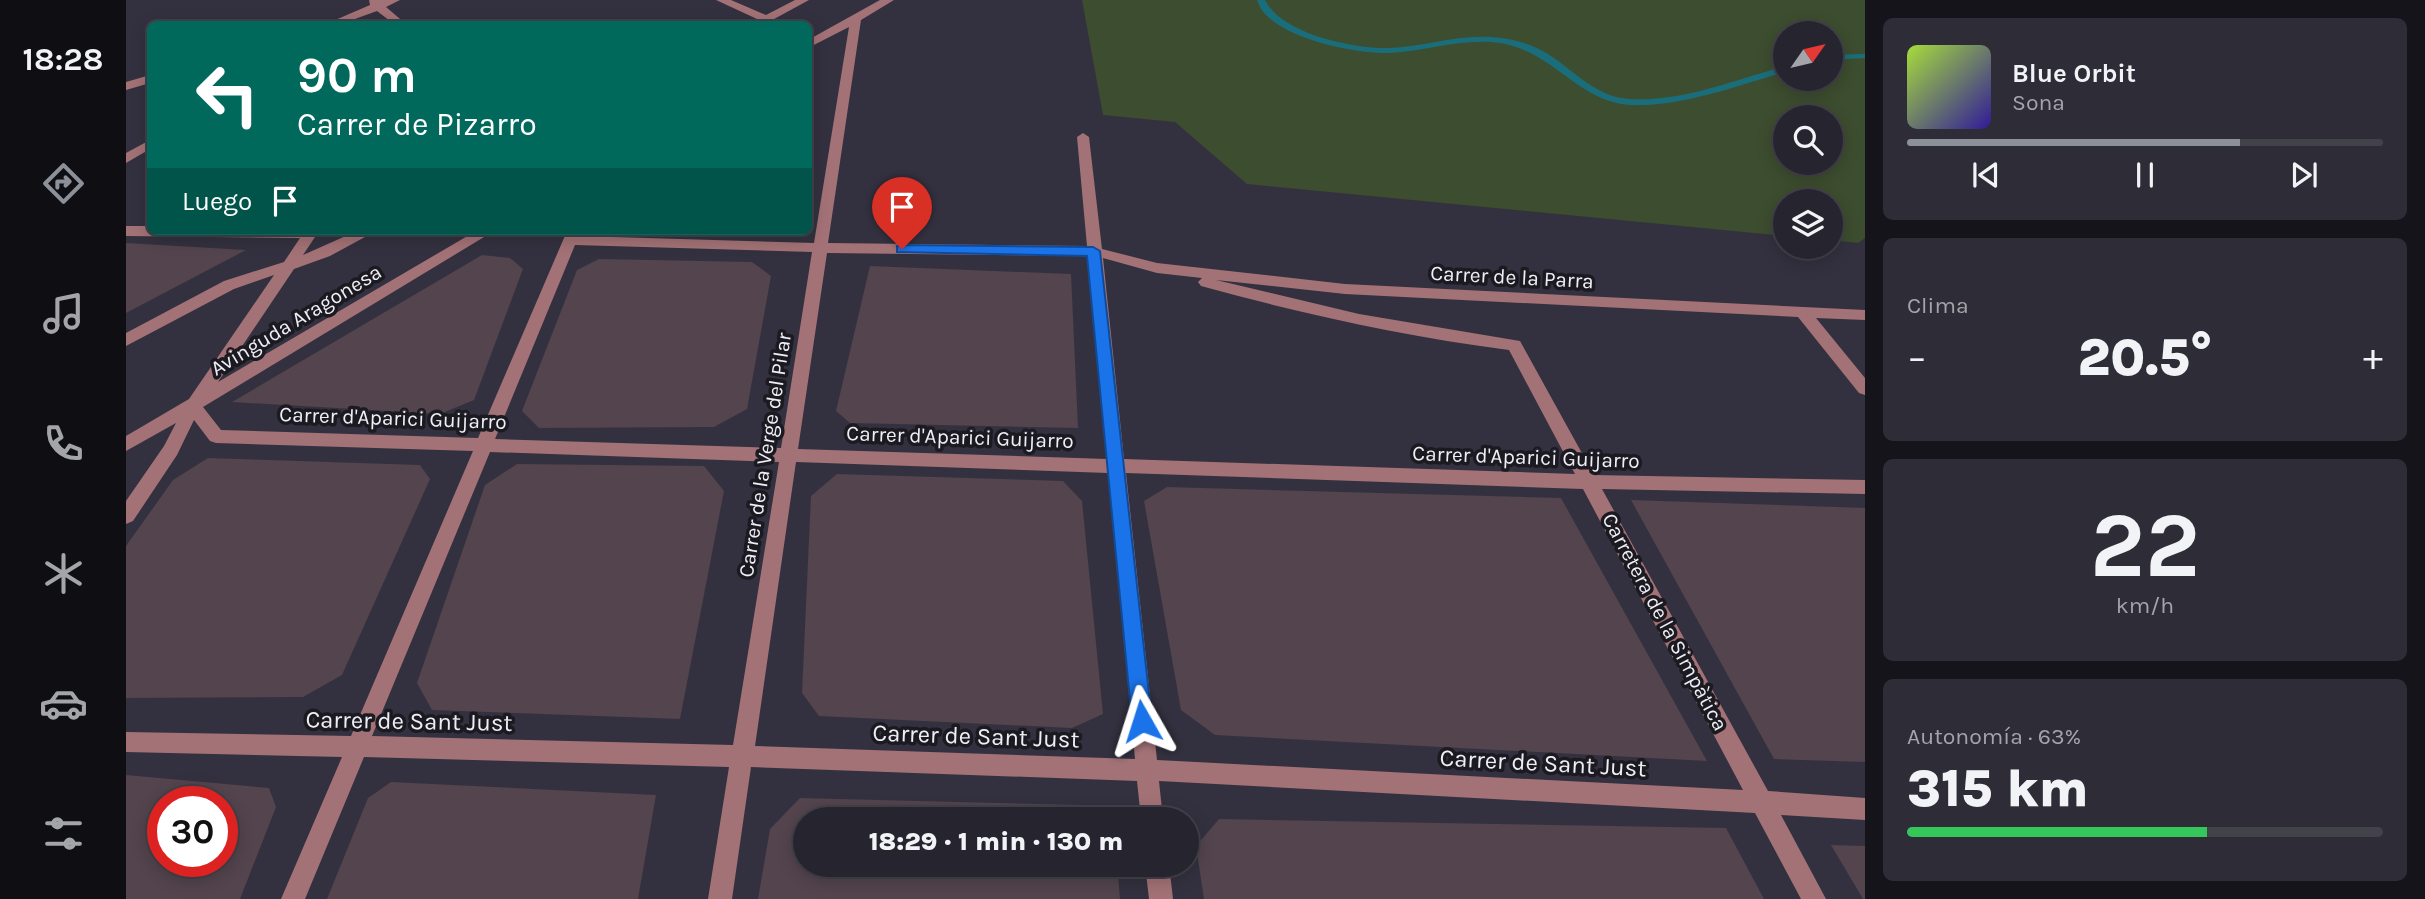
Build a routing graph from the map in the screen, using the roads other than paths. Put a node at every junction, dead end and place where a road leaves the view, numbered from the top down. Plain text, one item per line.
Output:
1 (394, 0) edge
2 (722, 0) edge
3 (803, 0) edge
4 (888, 0) edge
5 (375, 3) edge
6 (856, 19) junction
7 (346, 21) edge
8 (396, 21) edge
9 (760, 21) edge
10 (764, 21) edge
11 (812, 44) edge
12 (147, 80) edge
13 (126, 86) edge
14 (1083, 137) dead end
15 (147, 146) edge
16 (126, 159) edge
17 (126, 231) edge
18 (147, 231) edge
19 (309, 235) edge
20 (361, 235) edge
21 (480, 235) edge
22 (573, 236) edge
23 (820, 248) junction
24 (1093, 251) junction
25 (287, 266) junction
26 (1157, 268) junction
27 (1803, 313) junction
28 (1865, 315) edge
29 (126, 340) edge
30 (1514, 345) joint
31 (1865, 389) edge
32 (193, 406) junction
33 (126, 444) edge
34 (486, 444) junction
35 (789, 453) junction
36 (1115, 466) junction
37 (1589, 482) junction
38 (1865, 487) edge
39 (126, 516) edge
40 (126, 742) edge
41 (356, 746) junction
42 (743, 754) junction
43 (1147, 768) junction
44 (1762, 802) junction
45 (1151, 807) edge
46 (1865, 809) edge
47 (1158, 877) edge
48 (293, 899) edge
49 (720, 899) edge
50 (1161, 899) edge
51 (1814, 899) edge

1 - 5 street
2 - 9 street
3 - 10 street
4 - 6 street
5 - 7 street
5 - 8 street
6 - 11 street
6 - 23 street, Carrer de la Verge del Pilar
12 - 13 street
14 - 24 street
15 - 16 street
17 - 18 street
19 - 25 street
20 - 25 street, Avinguda Aragonesa
21 - 32 street, Avinguda Aragonesa
22 - 23 street, Carrer de la Parra
22 - 34 street
23 - 24 street, Carrer de la Parra
23 - 35 street, Carrer de la Verge del Pilar
24 - 26 street, Carrer de la Parra
24 - 36 street
25 - 29 street, Avinguda Aragonesa
25 - 32 street
26 - 27 street, Carrer de la Parra
26 - 30 street, Carrer de la Parra
27 - 28 street, Carrer de la Parra
27 - 31 street
30 - 37 street, Carretera de la Simpàtica
32 - 33 street, Avinguda Aragonesa
32 - 34 street, Carrer d'Aparici Guijarro
32 - 39 street
34 - 35 street, Carrer d'Aparici Guijarro
34 - 41 street
35 - 36 street, Carrer d'Aparici Guijarro
35 - 42 street, Carrer de la Verge del Pilar
36 - 37 street, Carrer d'Aparici Guijarro
36 - 43 street
37 - 38 street, Carrer d'Aparici Guijarro
37 - 44 street, Carretera de la Simpàtica
40 - 41 street, Carrer de Sant Just
41 - 42 street, Carrer de Sant Just
41 - 48 street
42 - 43 street, Carrer de Sant Just
42 - 49 street, Carrer de la Verge del Pilar
43 - 44 street, Carrer de Sant Just
43 - 45 street
44 - 46 street, Carrer de Sant Just
44 - 51 street, Carretera de la Simpàtica
47 - 50 street

